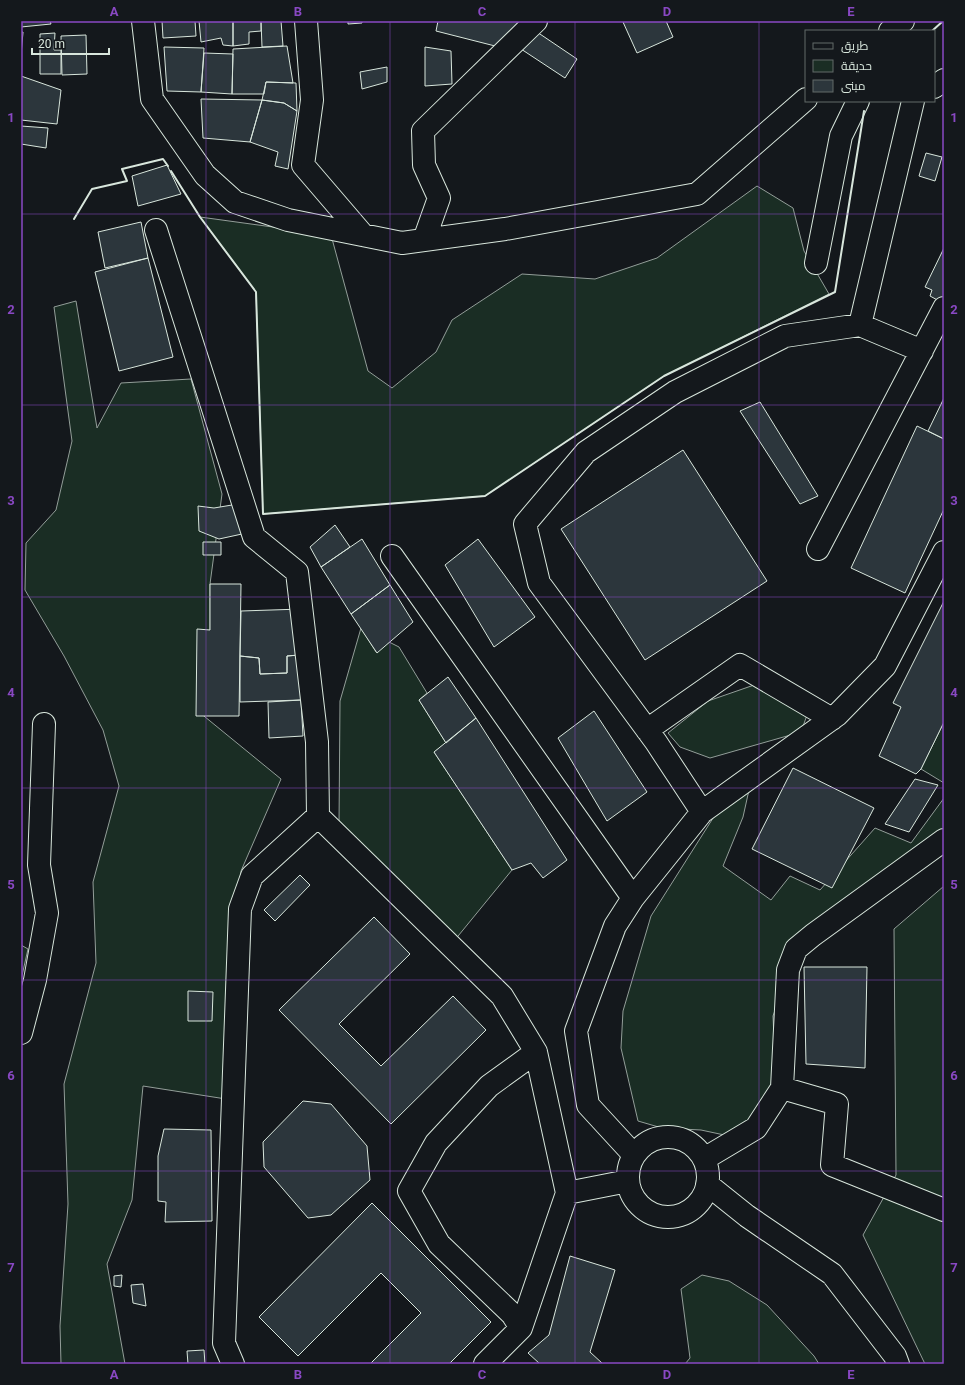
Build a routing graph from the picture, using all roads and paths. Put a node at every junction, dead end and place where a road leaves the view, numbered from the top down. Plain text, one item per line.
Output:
1 (143, 21) edge
2 (306, 21) edge
3 (536, 21) edge
4 (903, 21) edge
5 (908, 21) edge
6 (891, 30) edge
7 (901, 30) edge
8 (944, 80) edge
9 (935, 86) edge
10 (805, 100) edge
11 (858, 102) edge
12 (913, 102) edge
13 (156, 230) dead end
14 (363, 235) junction
15 (424, 240) junction
16 (816, 263) dead end
17 (944, 308) edge
18 (860, 325) junction
19 (922, 351) junction
20 (818, 549) dead end
21 (944, 552) edge
22 (392, 556) dead end
23 (832, 719) junction
24 (44, 724) dead end
25 (647, 730) junction
26 (702, 812) junction
27 (318, 816) junction
28 (944, 840) edge
29 (633, 898) junction
30 (21, 1033) edge
31 (536, 1052) junction
32 (782, 1088) junction
33 (634, 1155) junction
34 (704, 1159) junction
35 (628, 1181) junction
36 (707, 1184) junction
37 (567, 1192) junction
38 (944, 1210) edge
39 (522, 1328) junction
40 (233, 1364) edge
41 (486, 1364) edge
42 (898, 1364) edge

1 - 14 street
2 - 14 street
3 - 15 street
4 - 6 street
5 - 7 street
8 - 9 street
10 - 15 street
11 - 16 street
12 - 18 street
13 - 27 street
14 - 15 street
17 - 19 street
18 - 19 street
18 - 25 street
19 - 20 street
21 - 23 street
22 - 29 street
23 - 25 street
23 - 26 street
24 - 30 street
25 - 26 street
26 - 29 street
27 - 31 street
27 - 40 street
28 - 32 street
29 - 33 street
31 - 37 street
31 - 39 street
32 - 34 street
32 - 38 street
33 - 34 street
33 - 35 street
34 - 36 street
35 - 36 street
35 - 37 street
36 - 42 street
37 - 39 street
39 - 41 street

